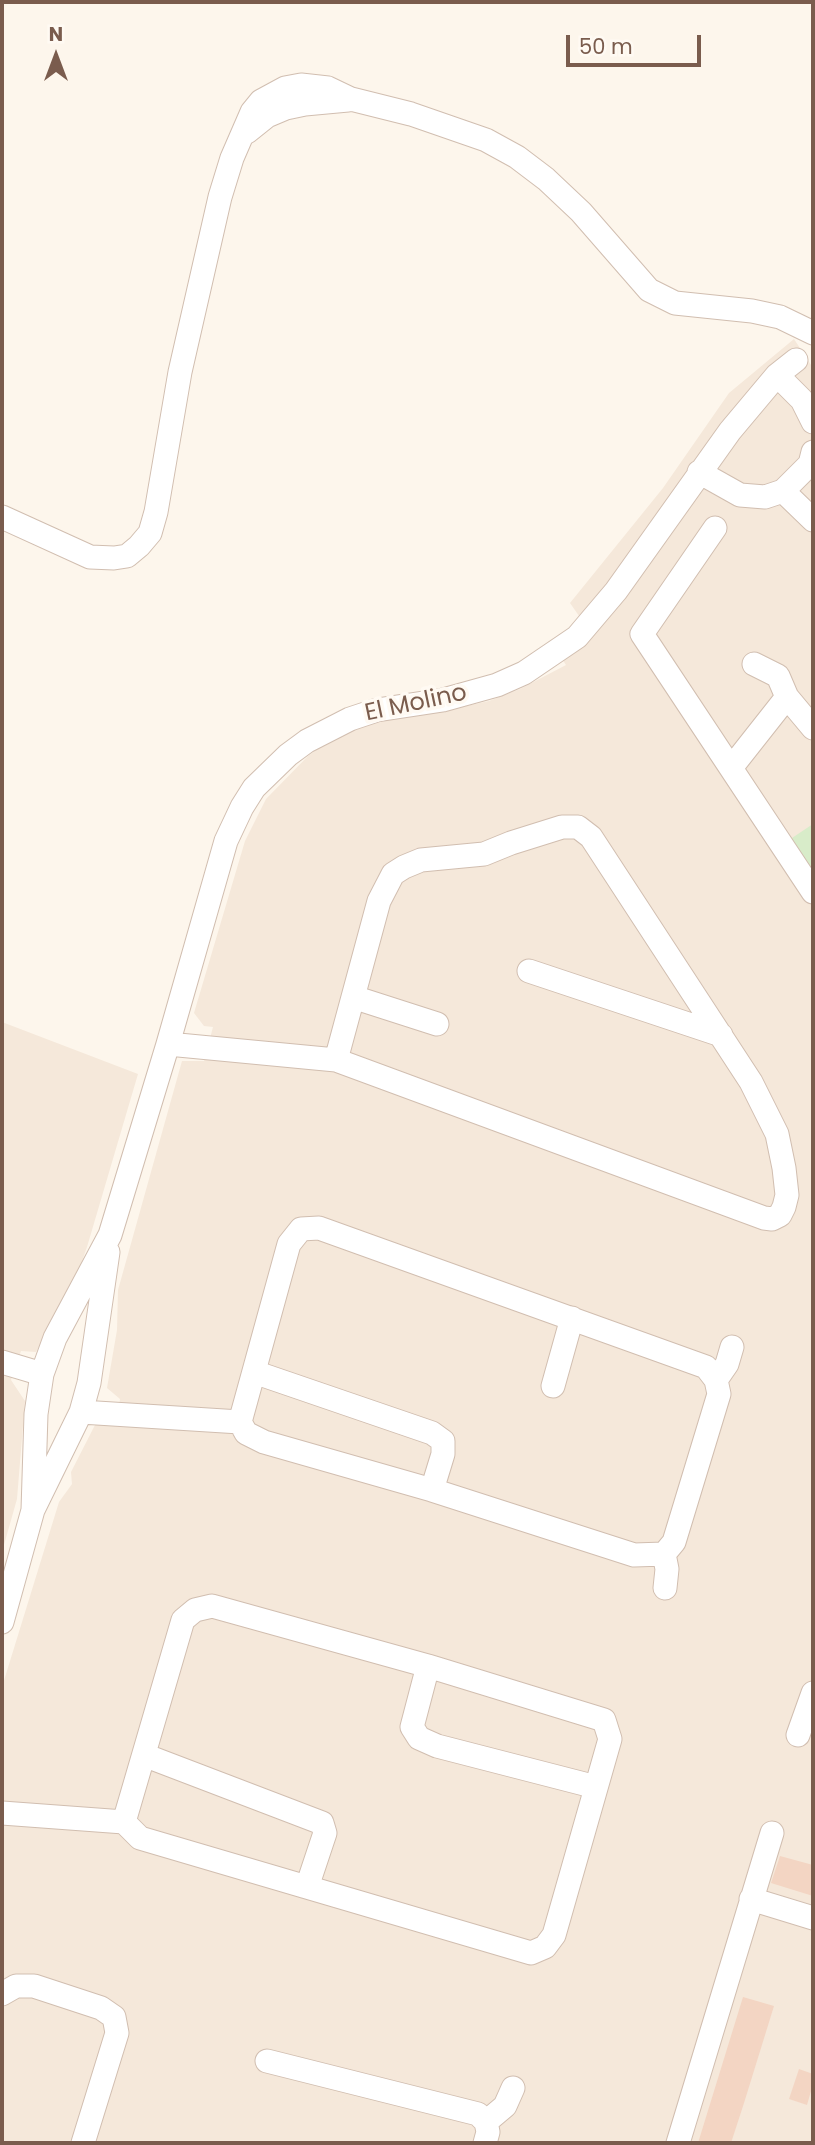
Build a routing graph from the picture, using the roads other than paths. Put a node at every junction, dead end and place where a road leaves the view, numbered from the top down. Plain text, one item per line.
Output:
1 (813, 333) edge
2 (796, 360) dead end
3 (777, 375) junction
4 (813, 422) edge
5 (812, 462) edge
6 (699, 472) junction
7 (783, 491) junction
8 (2, 517) edge
9 (813, 520) edge
10 (715, 528) dead end
11 (754, 664) dead end
12 (787, 697) junction
13 (813, 728) edge
14 (731, 768) junction
15 (813, 892) edge
16 (529, 971) dead end
17 (353, 997) junction
18 (438, 1024) dead end
19 (721, 1035) junction
20 (168, 1044) junction
21 (336, 1060) junction
22 (110, 1235) junction
23 (572, 1318) junction
24 (55, 1338) junction
25 (732, 1347) dead end
26 (94, 1351) junction
27 (2, 1362) edge
28 (254, 1372) junction
29 (42, 1374) junction
30 (716, 1380) junction
31 (553, 1386) dead end
32 (36, 1414) junction
33 (78, 1417) junction
34 (240, 1422) junction
35 (432, 1490) junction
36 (33, 1510) junction
37 (664, 1554) junction
38 (665, 1588) dead end
39 (2, 1622) edge
40 (428, 1666) junction
41 (813, 1696) edge
42 (798, 1735) dead end
43 (144, 1755) junction
44 (596, 1787) junction
45 (2, 1813) edge
46 (124, 1822) junction
47 (772, 1833) dead end
48 (307, 1887) junction
49 (751, 1899) junction
50 (813, 1918) edge
51 (2, 1994) edge
52 (267, 2061) dead end
53 (513, 2088) dead end
54 (485, 2133) edge
55 (83, 2143) edge
56 (678, 2143) edge

1 - 8 street
2 - 3 street, El Molino
3 - 4 street
3 - 6 street, El Molino
5 - 7 street
6 - 7 street
6 - 20 street, El Molino
7 - 9 street
10 - 14 street
11 - 12 street
12 - 13 street
12 - 14 street
14 - 15 street
16 - 19 street
17 - 18 street
17 - 19 street
17 - 21 street
19 - 21 street
20 - 21 street
20 - 22 street, El Molino
22 - 24 street, El Molino
22 - 26 street, El Molino
23 - 28 street
23 - 30 street
23 - 31 street
24 - 26 street
24 - 29 street, El Molino
25 - 30 street
26 - 33 street, El Molino
27 - 29 street
28 - 34 street
28 - 35 street
29 - 32 street, El Molino
30 - 37 street
32 - 33 street
32 - 36 street, El Molino
33 - 34 street
33 - 36 street, El Molino
34 - 35 street
35 - 37 street
36 - 39 street, El Molino
37 - 38 street
40 - 43 street
40 - 44 street
40 - 44 street
41 - 42 street
43 - 46 street
43 - 48 street
44 - 48 street
45 - 46 street
46 - 48 street
47 - 49 street
49 - 50 street
49 - 56 street
51 - 55 street
52 - 54 street
53 - 54 street

